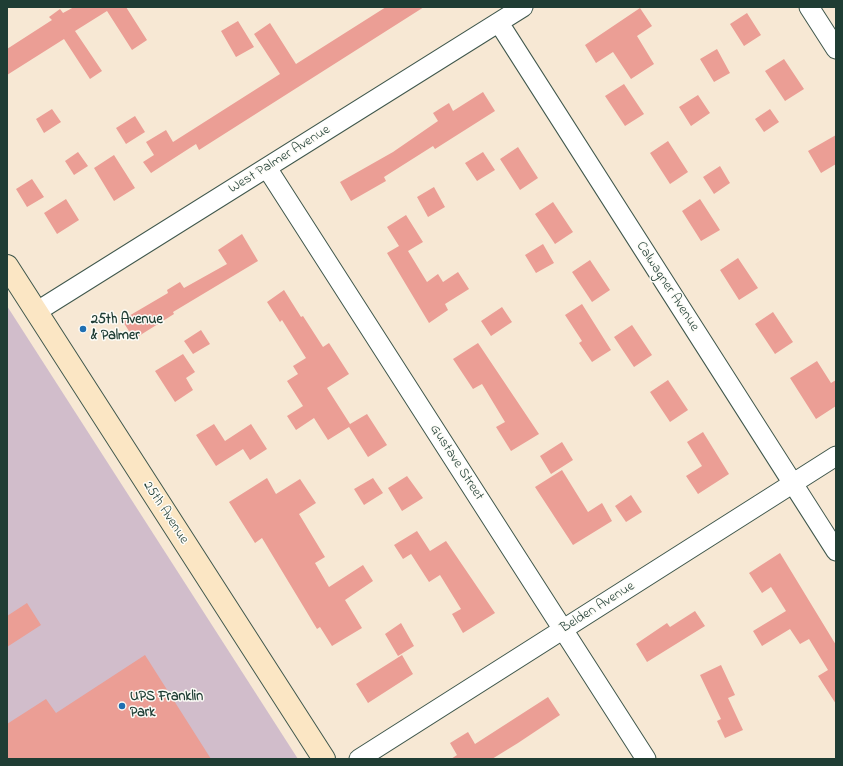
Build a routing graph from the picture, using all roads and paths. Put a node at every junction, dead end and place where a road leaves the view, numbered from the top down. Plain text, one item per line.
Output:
1 (523, 7) edge
2 (809, 7) edge
3 (499, 23) junction
4 (836, 49) edge
5 (266, 168) junction
6 (7, 266) edge
7 (36, 312) junction
8 (836, 456) edge
9 (793, 484) junction
10 (836, 551) edge
11 (564, 630) junction
12 (324, 759) edge
13 (359, 759) edge
14 (646, 759) edge

1 - 3 street, West Palmer Avenue
2 - 4 street
3 - 5 street, West Palmer Avenue
3 - 9 street, Calwagner Avenue
5 - 7 street, West Palmer Avenue
5 - 11 street, Gustave Street
6 - 7 main road, 25th Avenue
7 - 12 main road, 25th Avenue
8 - 9 street, Belden Avenue
9 - 10 street, Calwagner Avenue
9 - 11 street, Belden Avenue
11 - 13 street, Belden Avenue
11 - 14 street, Gustave Street

